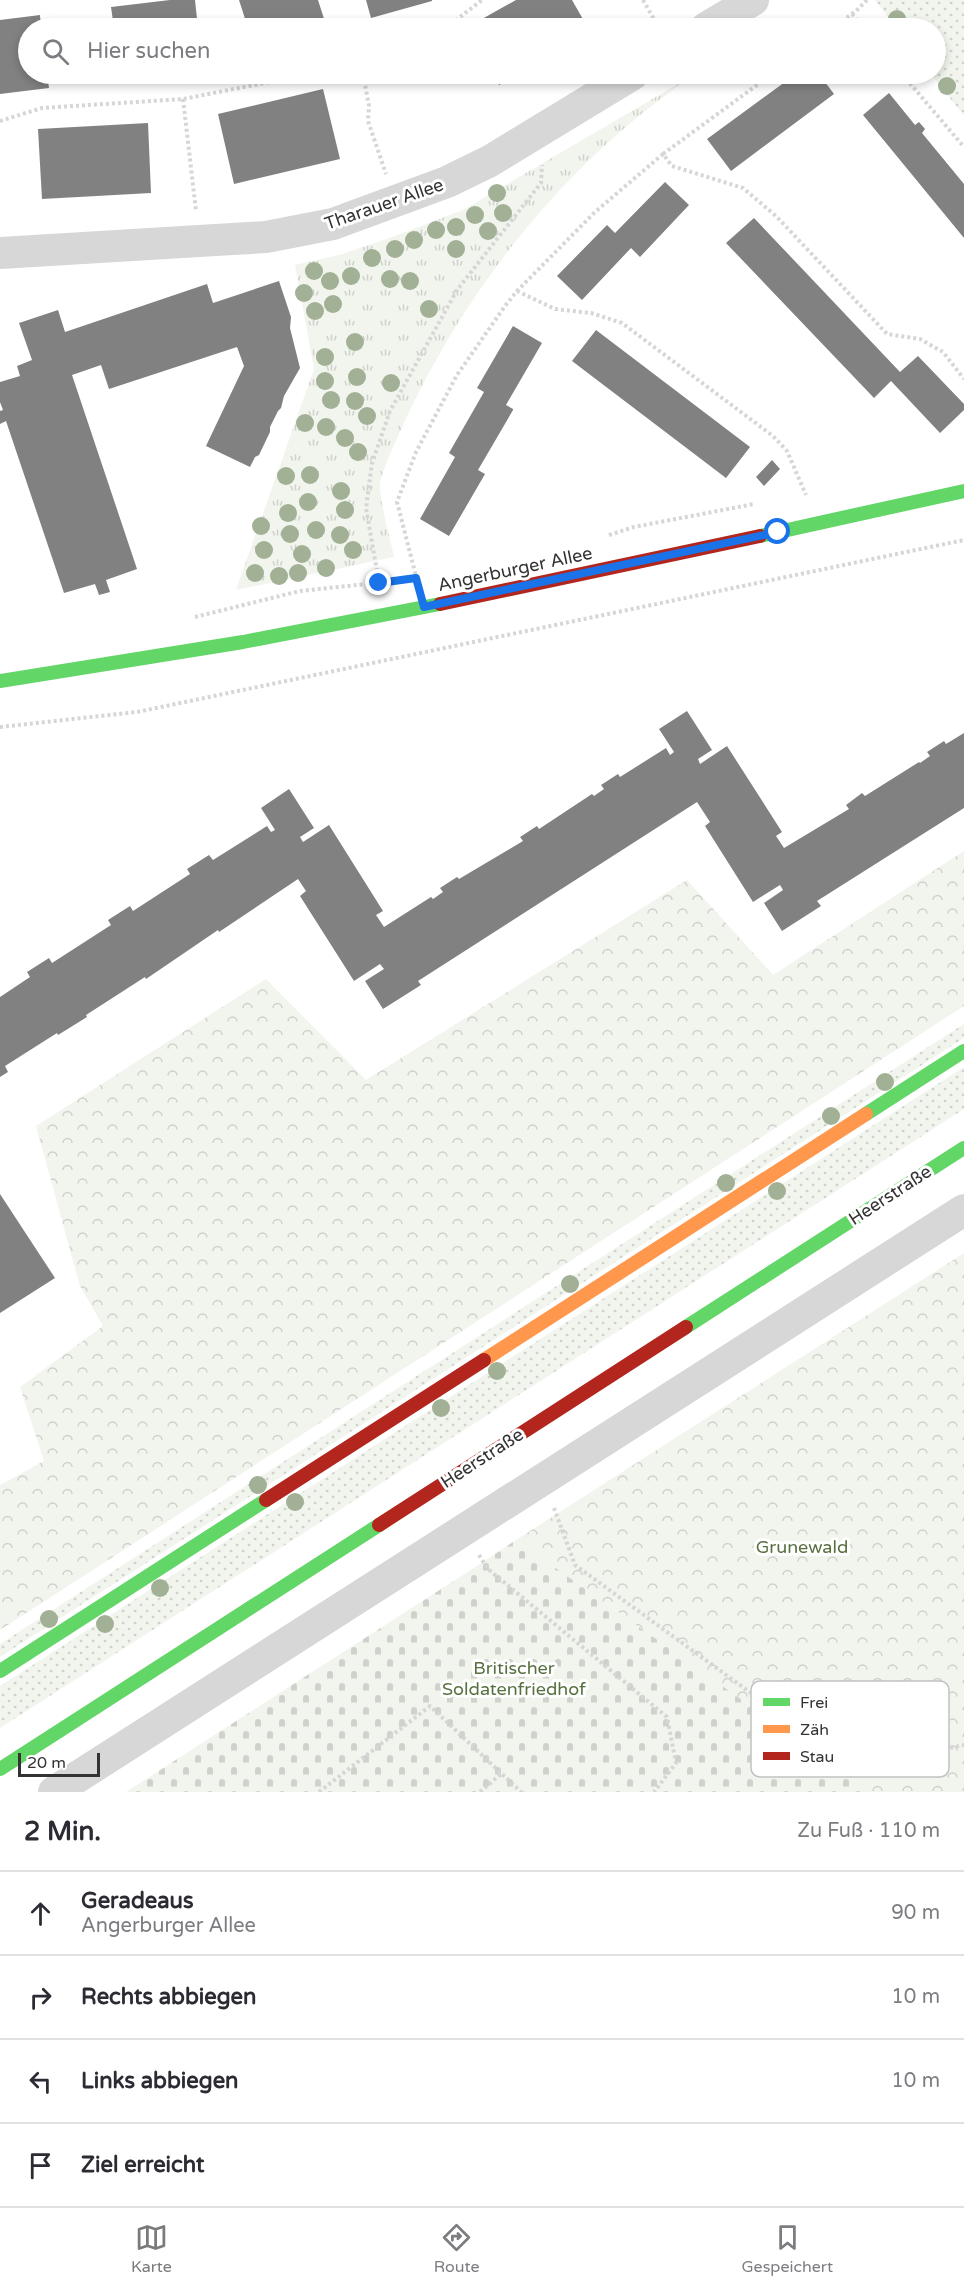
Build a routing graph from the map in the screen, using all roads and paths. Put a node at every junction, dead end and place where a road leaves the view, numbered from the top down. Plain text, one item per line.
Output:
1 (482, 0) edge
2 (643, 0) edge
3 (753, 0) edge
4 (867, 0) edge
5 (852, 14) junction
6 (459, 18) edge
7 (653, 18) edge
8 (723, 18) edge
9 (846, 18) edge
10 (855, 18) edge
11 (260, 84) edge
12 (365, 84) edge
13 (617, 84) edge
14 (758, 84) edge
15 (910, 84) edge
16 (183, 99) junction
17 (0, 121) edge
18 (964, 147) edge
19 (663, 154) junction
20 (542, 159) dead end
21 (387, 179) dead end
22 (196, 217) dead end
23 (0, 253) edge
24 (517, 291) junction
25 (964, 379) edge
26 (964, 491) edge
27 (797, 500) dead end
28 (757, 504) dead end
29 (602, 538) dead end
30 (964, 540) edge
31 (428, 576) dead end
32 (416, 578) junction
33 (407, 579) dead end
34 (388, 581) dead end
35 (379, 583) junction
36 (424, 607) junction
37 (385, 616) junction
38 (191, 618) dead end
39 (0, 681) edge
40 (0, 727) edge
41 (964, 1051) edge
42 (964, 1148) edge
43 (964, 1210) edge
44 (554, 1506) dead end
45 (478, 1555) dead end
46 (0, 1671) edge
47 (751, 1693) edge
48 (964, 1745) edge
49 (949, 1748) edge
50 (0, 1769) edge
51 (501, 1774) junction
52 (54, 1792) edge
53 (320, 1792) edge
54 (480, 1792) edge
55 (521, 1792) edge
56 (654, 1792) edge

1 - 6 path
2 - 7 path
3 - 8 street
4 - 5 path
5 - 9 path
5 - 10 path
11 - 16 path
12 - 21 path
13 - 23 street, Tharauer Allee
14 - 19 path
15 - 18 path
16 - 17 path
16 - 22 path
19 - 24 path
19 - 25 path
20 - 35 path
24 - 27 path
24 - 32 path
26 - 36 street, Angerburger Allee
28 - 29 path
30 - 40 path
31 - 32 path
32 - 33 path
32 - 36 path
34 - 35 path
35 - 37 path
35 - 38 path
36 - 37 street, Angerburger Allee
37 - 39 street, Angerburger Allee
41 - 46 street
42 - 50 street, Heerstraße
43 - 52 street
44 - 47 path
45 - 56 path
48 - 49 path
51 - 53 path
51 - 54 path
51 - 55 path

